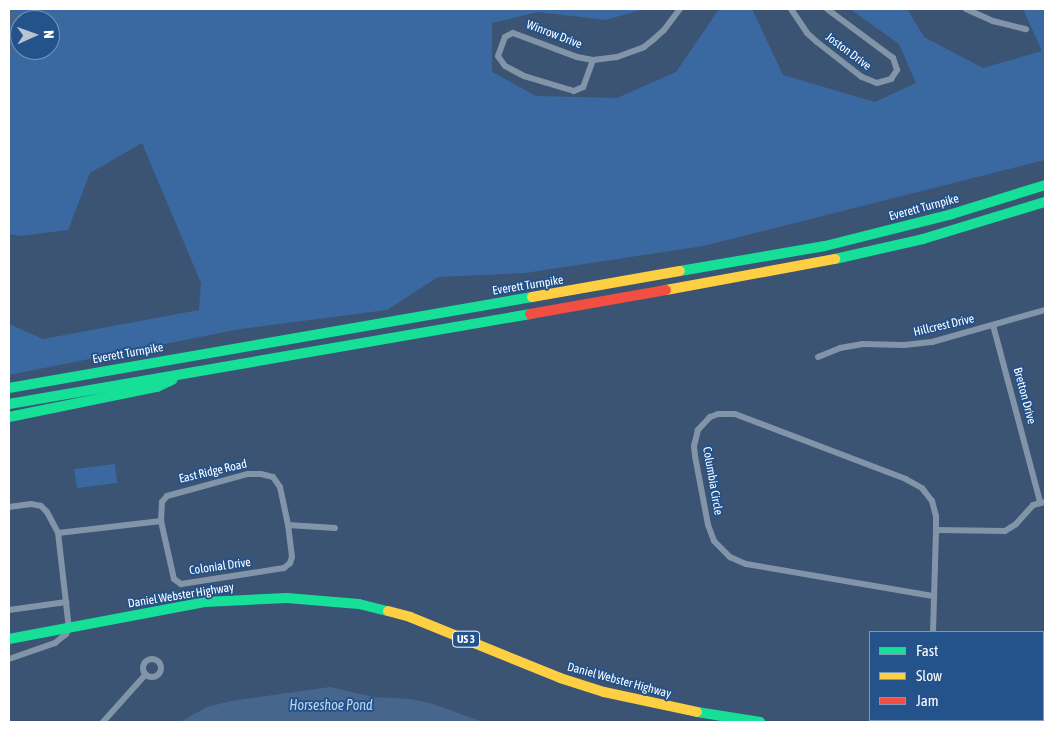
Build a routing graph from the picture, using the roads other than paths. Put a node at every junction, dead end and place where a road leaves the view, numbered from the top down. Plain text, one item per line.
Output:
1 (680, 9) edge
2 (791, 9) edge
3 (827, 9) edge
4 (966, 9) edge
5 (1026, 29) dead end
6 (593, 60) junction
7 (1045, 185) edge
8 (1045, 202) edge
9 (1045, 310) edge
10 (993, 325) junction
11 (818, 357) dead end
12 (183, 374) junction
13 (9, 388) edge
14 (9, 404) edge
15 (9, 417) edge
16 (1043, 502) edge
17 (9, 507) edge
18 (161, 521) junction
19 (288, 525) junction
20 (335, 528) dead end
21 (936, 530) junction
22 (58, 533) junction
23 (934, 596) junction
24 (66, 602) junction
25 (9, 610) edge
26 (69, 629) junction
27 (933, 631) edge
28 (9, 639) edge
29 (9, 659) edge
30 (146, 674) dead end
31 (103, 722) edge
32 (760, 722) edge

1 - 6 street, Winrow Drive
2 - 3 street, Joston Drive
4 - 5 street
6 - 6 street, Winrow Drive
7 - 13 main road, Everett Turnpike
8 - 12 main road
9 - 10 street, Hillcrest Drive
10 - 11 street, Hillcrest Drive
10 - 16 street, Bretton Drive
12 - 14 main road
12 - 15 main road
16 - 21 street
17 - 22 street
18 - 19 street, East Ridge Road
18 - 19 street, Colonial Drive
18 - 22 street
19 - 20 street
21 - 23 street, Columbia Circle
21 - 23 street, Columbia Circle
22 - 24 street
23 - 27 street, Columbia Circle
24 - 25 street
24 - 26 street
26 - 28 main road, Daniel Webster Highway / US 3
26 - 29 street
26 - 32 main road, Daniel Webster Highway / US 3
30 - 31 street

